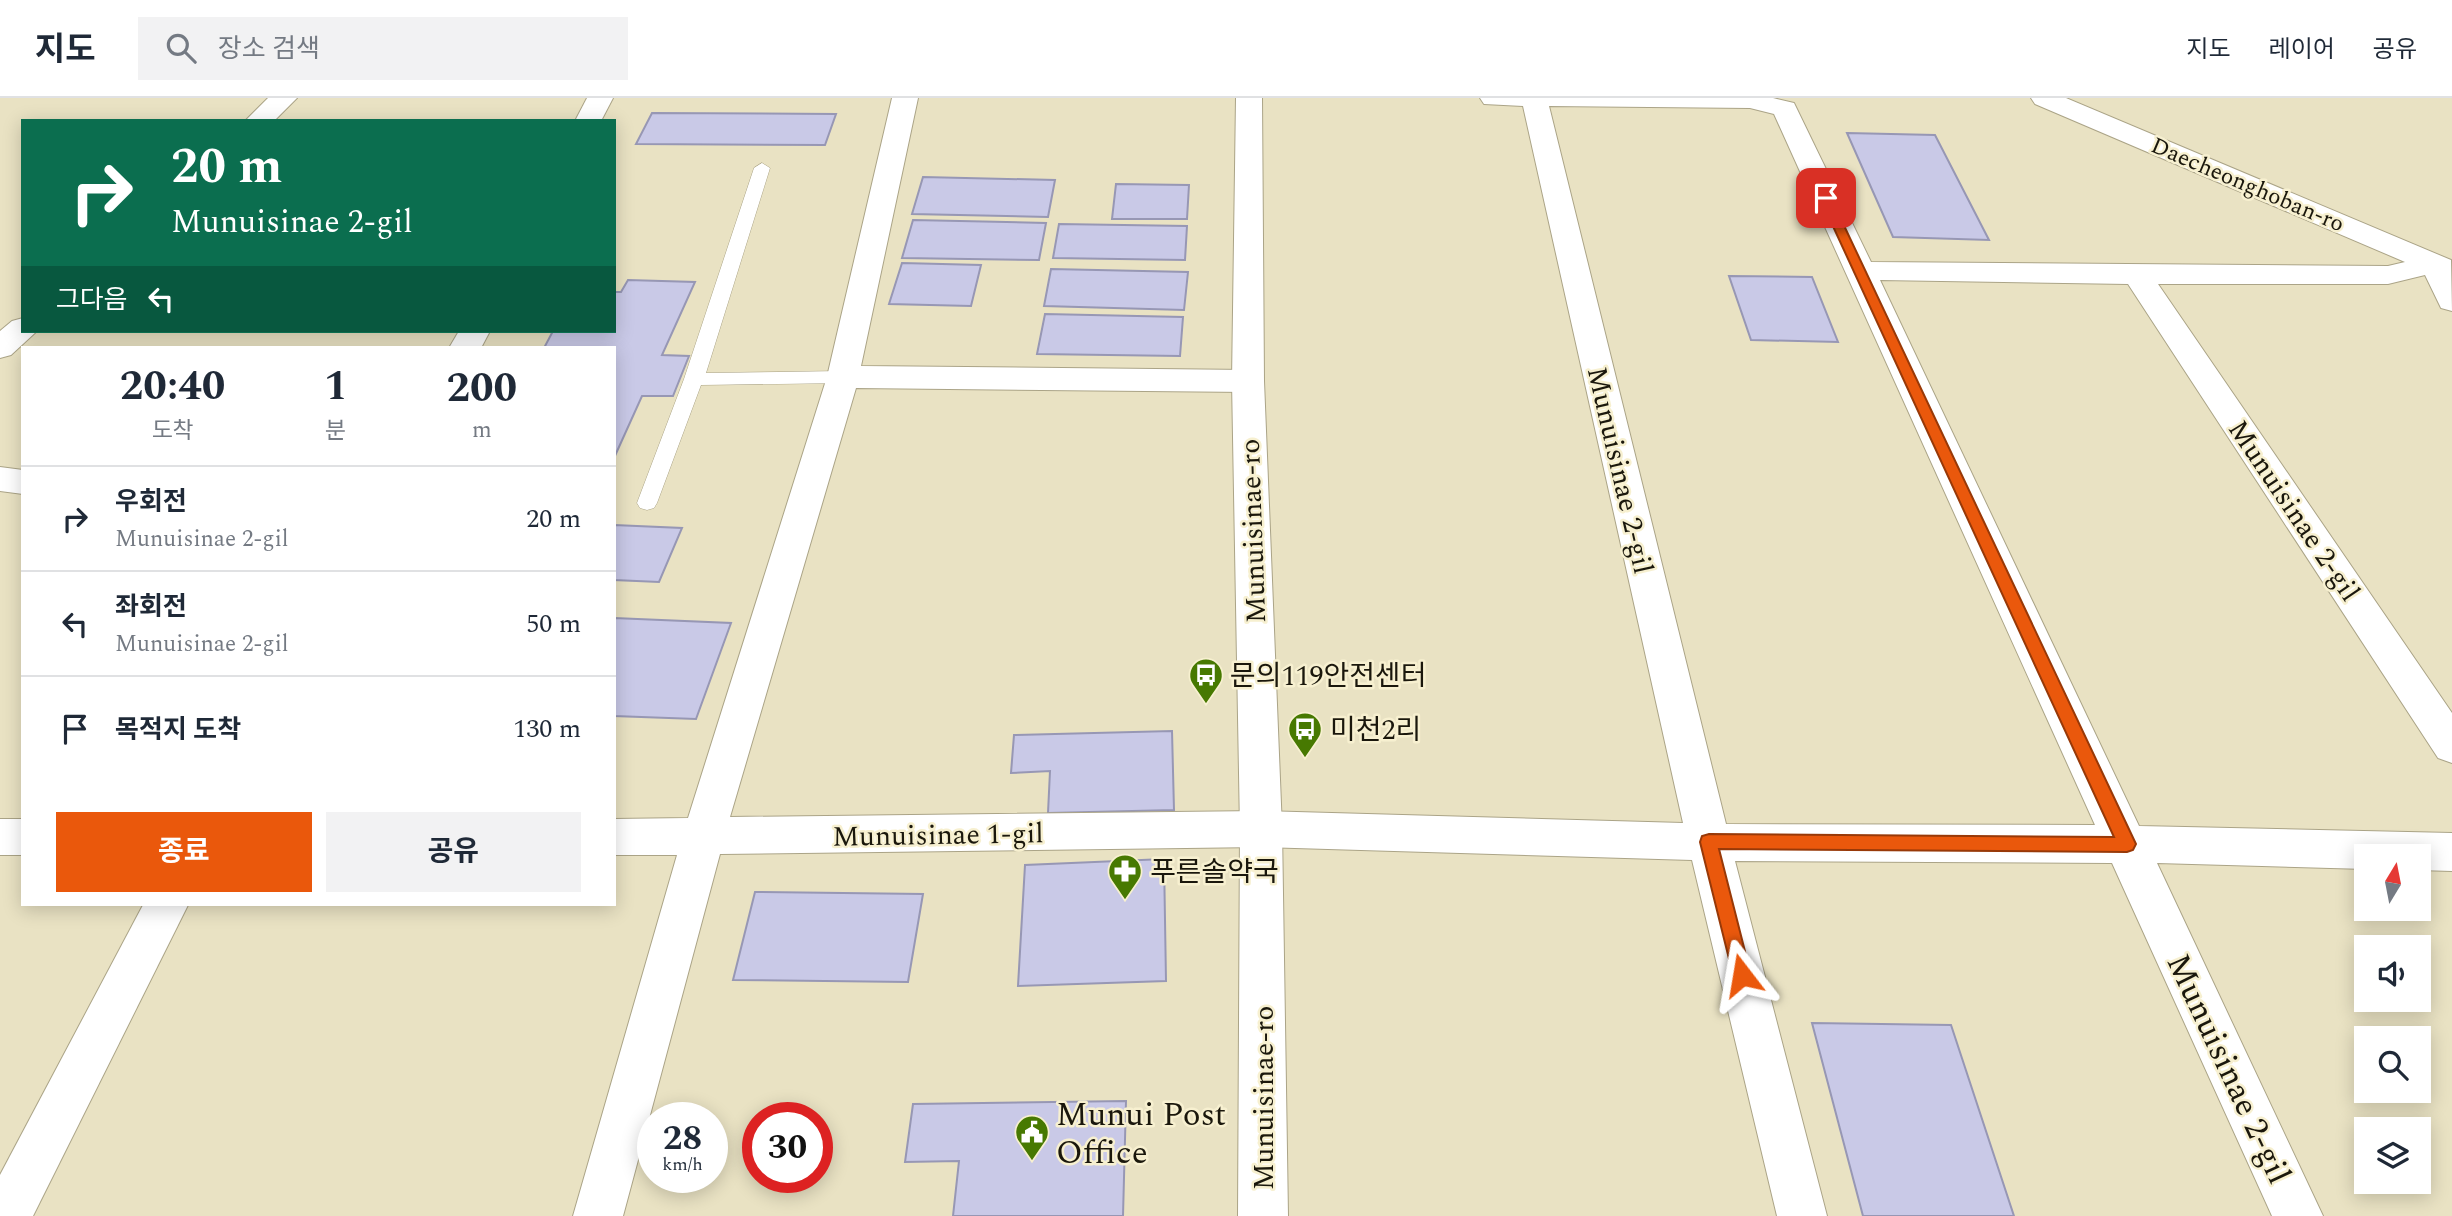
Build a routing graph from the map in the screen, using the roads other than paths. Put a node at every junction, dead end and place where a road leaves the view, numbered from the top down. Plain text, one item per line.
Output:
1 (284, 98) edge
2 (600, 98) edge
3 (905, 98) edge
4 (1249, 98) edge
5 (1493, 98) edge
6 (1534, 98) edge
7 (2044, 98) edge
8 (260, 119) edge
9 (589, 119) edge
10 (762, 168) dead end
11 (2443, 267) edge
12 (1860, 271) junction
13 (2137, 275) junction
14 (2452, 300) edge
15 (21, 330) edge
16 (0, 348) edge
17 (843, 377) junction
18 (694, 379) junction
19 (1248, 381) junction
20 (0, 479) edge
21 (21, 482) edge
22 (647, 503) dead end
23 (2452, 746) edge
24 (1261, 829) junction
25 (0, 837) edge
26 (21, 837) edge
27 (616, 837) edge
28 (703, 838) junction
29 (1709, 842) junction
30 (2127, 844) junction
31 (2452, 852) edge
32 (165, 906) edge
33 (6, 1216) edge
34 (598, 1216) edge
35 (1263, 1216) edge
36 (1802, 1216) edge
37 (2298, 1216) edge

1 - 8 street
2 - 9 street
3 - 17 street
4 - 19 street, Munuisinae-ro
5 - 6 street, Munuisinae 2-gil
6 - 12 street, Munuisinae 2-gil
6 - 29 street, Munuisinae 2-gil
7 - 11 street, Daecheonghoban-ro
10 - 18 lane
11 - 13 street
11 - 14 street
12 - 13 street
12 - 30 street, Munuisinae 2-gil
13 - 23 street, Munuisinae 2-gil
15 - 16 street
17 - 18 lane
17 - 19 street
17 - 28 street
18 - 22 lane
19 - 24 street, Munuisinae-ro
20 - 21 street
24 - 28 street, Munuisinae 1-gil
24 - 29 street
24 - 35 street, Munuisinae-ro
25 - 26 street
27 - 28 street, Munuisinae 1-gil
28 - 34 street
29 - 30 street
29 - 36 street, Munuisinae 2-gil
30 - 31 street
30 - 37 street, Munuisinae 2-gil
32 - 33 street

